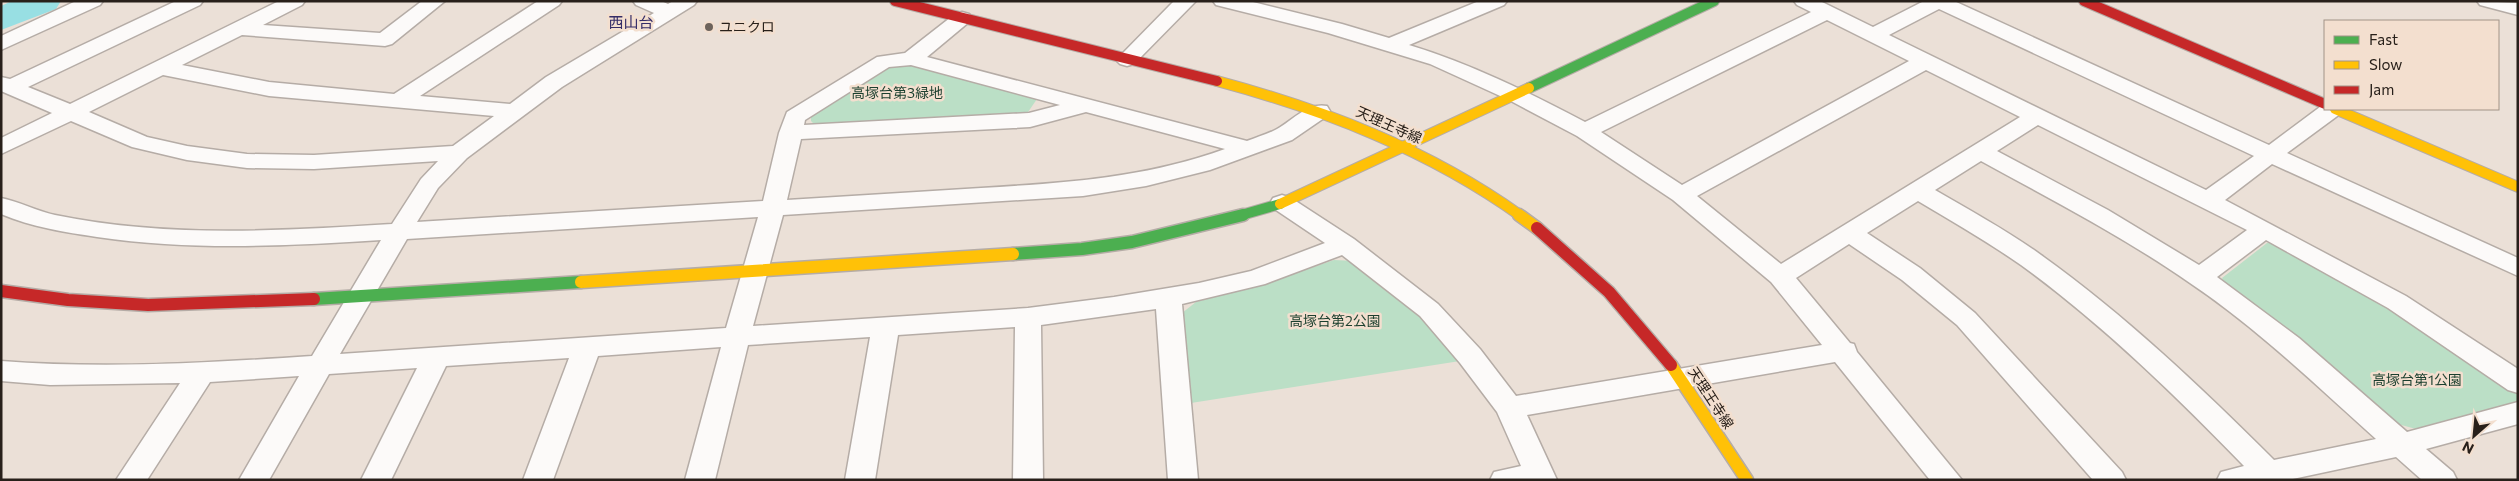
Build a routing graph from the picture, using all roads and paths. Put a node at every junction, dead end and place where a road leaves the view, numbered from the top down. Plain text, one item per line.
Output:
1 (93, 1) edge
2 (193, 1) edge
3 (295, 1) edge
4 (435, 1) edge
5 (552, 1) edge
6 (643, 1) edge
7 (687, 1) edge
8 (895, 1) edge
9 (1186, 1) edge
10 (1223, 1) edge
11 (1497, 1) edge
12 (1714, 1) edge
13 (1804, 1) edge
14 (2084, 1) edge
15 (2487, 1) edge
16 (1939, 2) edge
17 (2518, 9) edge
18 (669, 12) junction
19 (1827, 12) junction
20 (962, 18) junction
21 (238, 29) junction
22 (1874, 35) junction
23 (1, 44) edge
24 (1393, 44) junction
25 (910, 60) junction
26 (1128, 60) junction
27 (1926, 61) junction
28 (162, 68) junction
29 (6, 85) edge
30 (1516, 95) junction
31 (398, 101) junction
32 (2324, 104) edge
33 (1084, 106) junction
34 (2333, 110) edge
35 (2336, 110) edge
36 (513, 111) junction
37 (73, 112) junction
38 (1318, 112) junction
39 (2037, 116) junction
40 (1585, 131) junction
41 (790, 133) junction
42 (1404, 146) junction
43 (1, 147) edge
44 (1248, 148) junction
45 (1979, 151) junction
46 (458, 153) junction
47 (2270, 155) junction
48 (2518, 187) edge
49 (1918, 190) junction
50 (1681, 195) junction
51 (2208, 200) junction
52 (1282, 203) junction
53 (1, 205) edge
54 (773, 209) junction
55 (2266, 229) junction
56 (400, 231) junction
57 (1850, 233) junction
58 (1345, 245) junction
59 (2518, 268) edge
60 (754, 270) junction
61 (1780, 276) junction
62 (2200, 277) junction
63 (1, 291) edge
64 (360, 297) junction
65 (1168, 299) junction
66 (1028, 317) junction
67 (886, 326) junction
68 (739, 336) junction
69 (587, 347) junction
70 (1844, 351) junction
71 (436, 358) junction
72 (322, 364) junction
73 (1, 371) edge
74 (202, 373) junction
75 (1681, 378) junction
76 (2518, 383) edge
77 (1509, 408) junction
78 (2518, 413) edge
79 (2403, 444) junction
80 (2269, 473) junction
81 (1541, 477) edge
82 (131, 480) edge
83 (254, 480) edge
84 (376, 480) edge
85 (538, 480) edge
86 (700, 480) edge
87 (860, 480) edge
88 (1028, 480) edge
89 (1183, 480) edge
90 (1505, 480) edge
91 (1746, 480) edge
92 (1947, 480) edge
93 (2111, 480) edge
94 (2232, 480) edge
95 (2442, 480) edge

1 - 23 street
2 - 29 street
3 - 21 street
4 - 21 street
5 - 31 street
6 - 18 street
7 - 18 street
8 - 20 street, 天理王寺線
9 - 26 street
10 - 24 street
11 - 24 street
12 - 30 street
13 - 19 street
14 - 32 street
15 - 17 street
16 - 22 street
16 - 47 street
18 - 36 street
19 - 22 street
19 - 40 street
20 - 25 street
20 - 26 street, 天理王寺線
21 - 28 street
22 - 27 street
24 - 30 street
25 - 33 street
25 - 41 street
26 - 38 street, 天理王寺線
27 - 39 street
27 - 50 street
28 - 31 street
28 - 37 street
29 - 37 street
30 - 40 street
30 - 42 street
31 - 36 street
33 - 41 street
33 - 44 street
34 - 47 street
35 - 48 street
36 - 46 street
37 - 43 street
37 - 46 street
38 - 42 street, 天理王寺線
38 - 44 street
39 - 45 street
39 - 51 street
40 - 50 street
41 - 54 street
42 - 52 street
42 - 75 street, 天理王寺線
44 - 54 street
45 - 49 street
45 - 62 street
46 - 56 street
47 - 51 street
47 - 59 street
49 - 57 street
49 - 80 street
50 - 61 street
51 - 55 street
52 - 58 street
52 - 60 street
53 - 56 street
54 - 56 street
54 - 60 street
55 - 62 street
55 - 76 street
56 - 64 street
57 - 61 street
57 - 93 street
58 - 65 street
58 - 77 street
60 - 64 street
60 - 68 street
61 - 70 street
62 - 79 street
63 - 64 street
64 - 72 street
65 - 66 street
65 - 89 street
66 - 67 street
66 - 88 street
67 - 68 street
67 - 87 street
68 - 69 street
68 - 86 street
69 - 71 street
69 - 85 street
70 - 75 street
70 - 92 street
71 - 72 street
71 - 84 street
72 - 74 street
72 - 83 street
73 - 74 street
74 - 82 street
75 - 77 street
75 - 91 street, 天理王寺線
77 - 81 street
78 - 79 street
79 - 80 street
79 - 95 street
80 - 94 street
81 - 90 street

